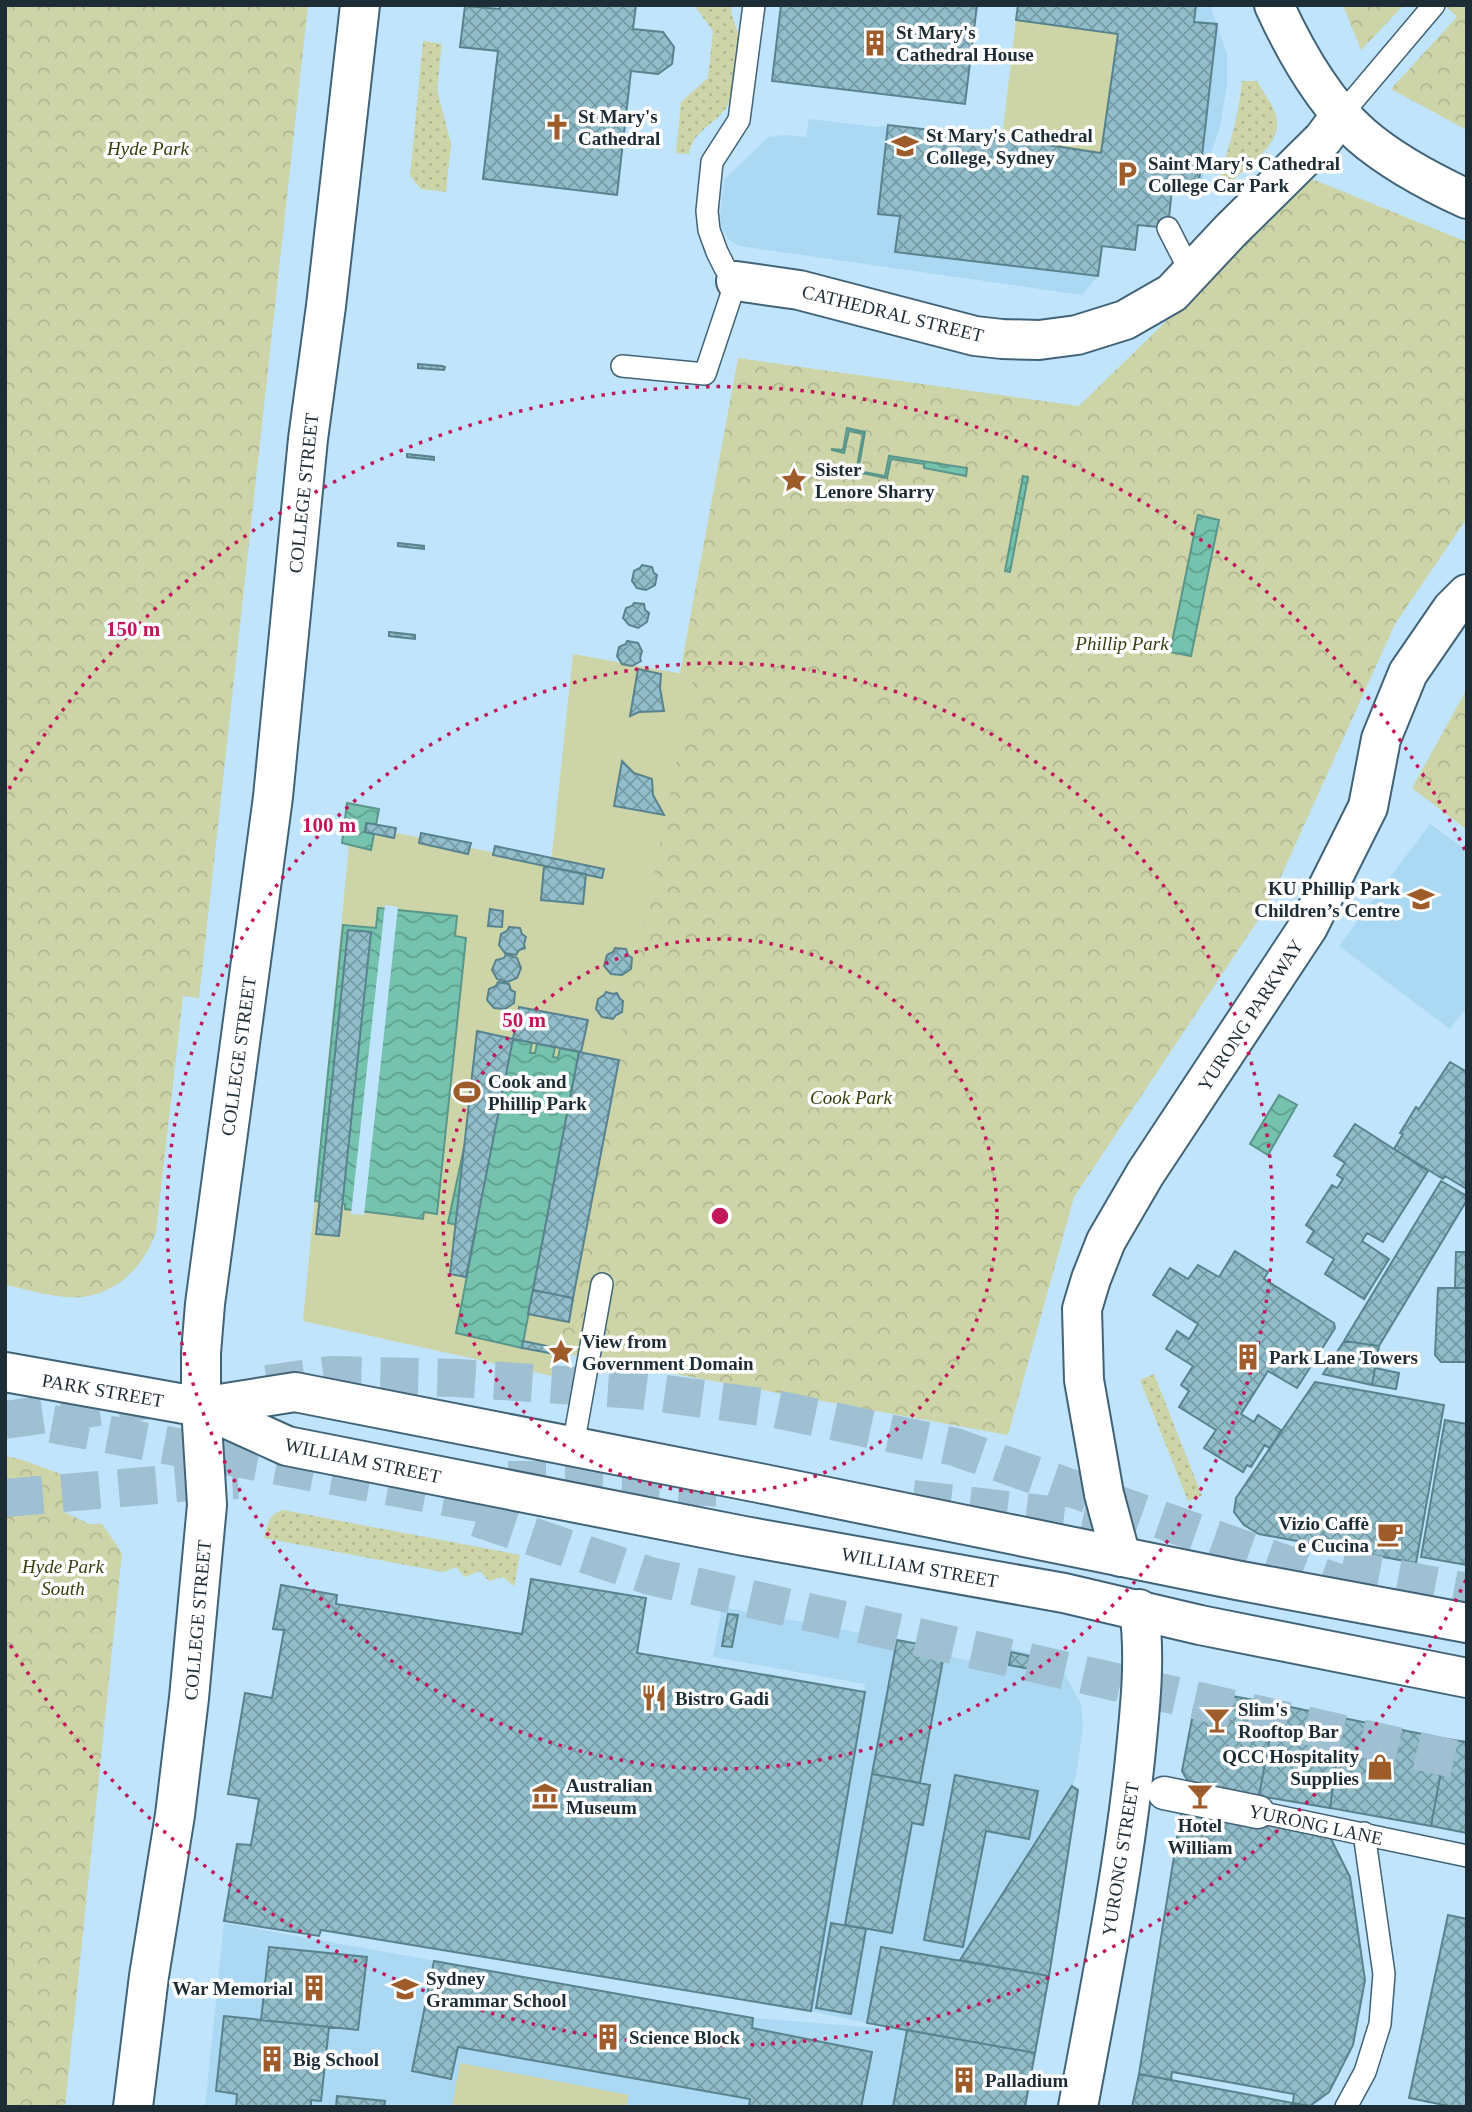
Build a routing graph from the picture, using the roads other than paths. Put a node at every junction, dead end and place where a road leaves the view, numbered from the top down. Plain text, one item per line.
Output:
1 (360, 5) edge
2 (754, 5) edge
3 (1275, 5) edge
4 (1434, 5) edge
5 (1341, 115) junction
6 (1467, 199) edge
7 (1168, 228) dead end
8 (1191, 273) junction
9 (736, 281) junction
10 (622, 366) dead end
11 (1467, 594) edge
12 (602, 1284) dead end
13 (5, 1372) edge
14 (201, 1408) junction
15 (573, 1446) junction
16 (1121, 1557) junction
17 (1139, 1609) junction
18 (1467, 1623) edge
19 (1467, 1678) edge
20 (1164, 1793) dead end
21 (1258, 1812) joint
22 (1364, 1833) junction
23 (1467, 1856) edge
24 (133, 2107) edge
25 (1077, 2107) edge
26 (1346, 2107) edge

1 - 14 main road, COLLEGE STREET
2 - 9 lane
3 - 5 main road
4 - 5 lane
5 - 6 main road
5 - 8 main road, CATHEDRAL STREET
7 - 8 lane
8 - 9 main road, CATHEDRAL STREET
9 - 10 lane
11 - 16 main road, YURONG PARKWAY
12 - 15 lane
13 - 14 main road, PARK STREET
14 - 15 main road
14 - 17 main road, WILLIAM STREET
14 - 24 main road, COLLEGE STREET
15 - 16 main road
16 - 17 main road, YURONG STREET
16 - 18 main road
17 - 19 main road, WILLIAM STREET
17 - 25 main road, YURONG STREET
20 - 21 street, YURONG LANE
21 - 22 lane, YURONG LANE
22 - 23 lane, YURONG LANE
22 - 26 lane

